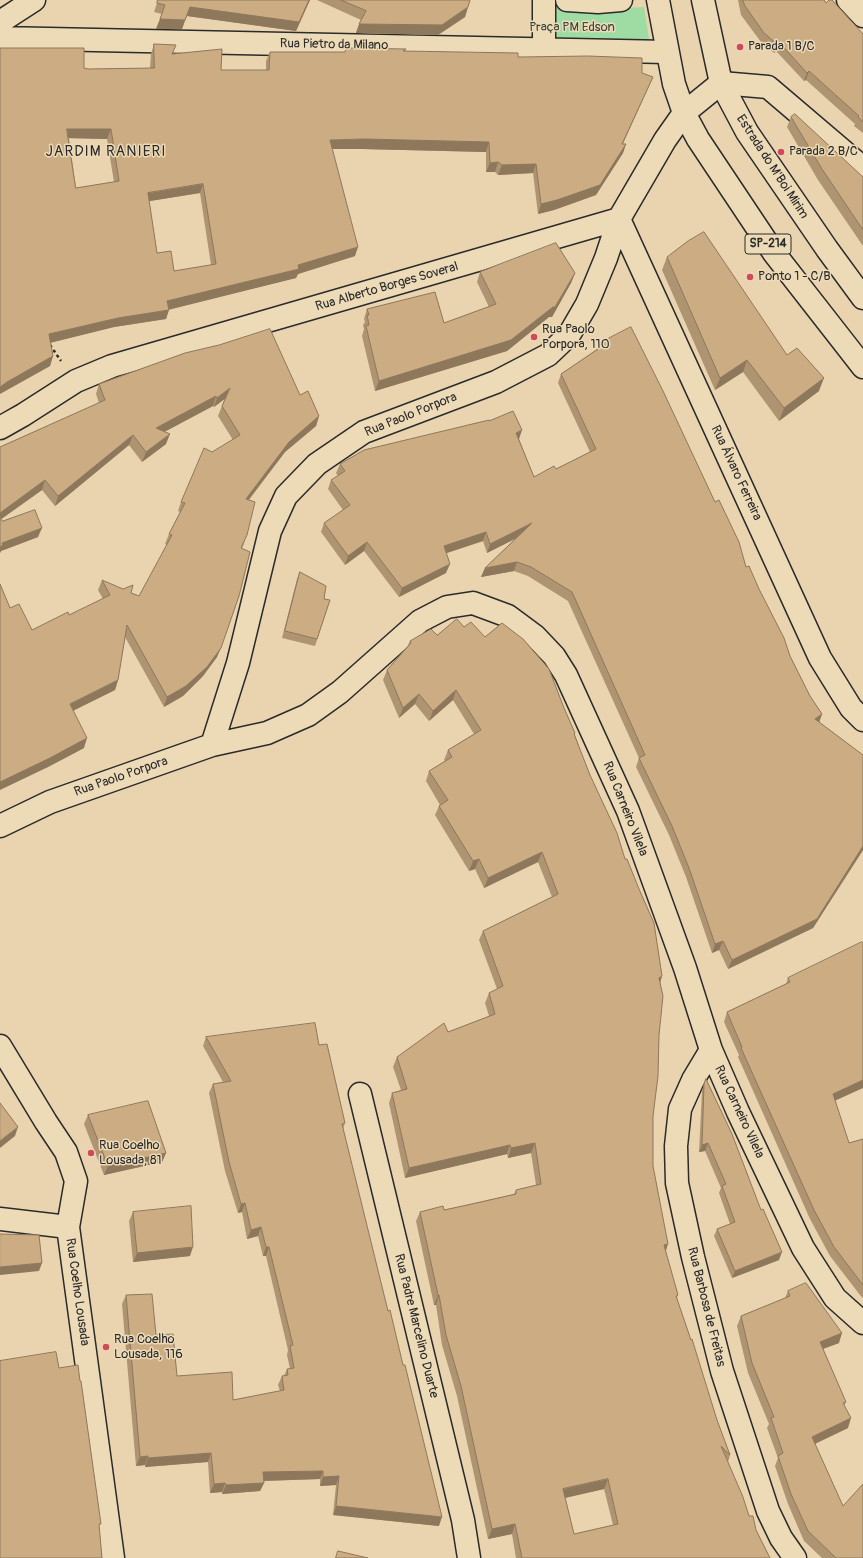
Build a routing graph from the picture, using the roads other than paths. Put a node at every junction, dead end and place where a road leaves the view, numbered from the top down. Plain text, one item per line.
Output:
1 (34, 0) edge
2 (544, 0) edge
3 (568, 0) edge
4 (621, 0) edge
5 (658, 0) edge
6 (703, 0) edge
7 (848, 0) edge
8 (863, 16) edge
9 (0, 22) edge
10 (0, 38) edge
11 (544, 50) junction
12 (667, 52) junction
13 (721, 83) junction
14 (684, 112) junction
15 (863, 168) edge
16 (619, 219) junction
17 (863, 298) edge
18 (863, 367) edge
19 (0, 428) edge
20 (223, 712) junction
21 (863, 720) edge
22 (240, 738) junction
23 (212, 745) junction
24 (0, 826) edge
25 (0, 1046) edge
26 (711, 1050) junction
27 (360, 1094) dead end
28 (0, 1219) edge
29 (68, 1227) junction
30 (863, 1323) edge
31 (113, 1558) edge
32 (468, 1558) edge
33 (795, 1558) edge

1 - 9 street
2 - 11 street
3 - 4 street
5 - 12 street, SP-214
6 - 13 street, Estrada do M'Boi Mirim
7 - 8 street
10 - 11 street, Rua Pietro da Milano
11 - 12 street, Rua Pietro da Milano
12 - 14 street, SP-214
13 - 14 street
13 - 15 street
13 - 17 street, Estrada do M'Boi Mirim
14 - 16 street
14 - 18 street, SP-214
16 - 19 street, Rua Alberto Borges Soveral
16 - 20 street, Rua Paolo Porpora
16 - 21 street, Rua Álvaro Ferreira
20 - 22 street
20 - 23 street, Rua Paolo Porpora
22 - 23 street, Rua Carneiro Vilela
22 - 26 street, Rua Carneiro Vilela
23 - 24 street, Rua Paolo Porpora
25 - 29 street, Rua Coelho Lousada
26 - 30 street, Rua Carneiro Vilela
26 - 33 street, Rua Barbosa de Freitas
27 - 32 street, Rua Padre Marcelino Duarte
28 - 29 street
29 - 31 street, Rua Coelho Lousada

